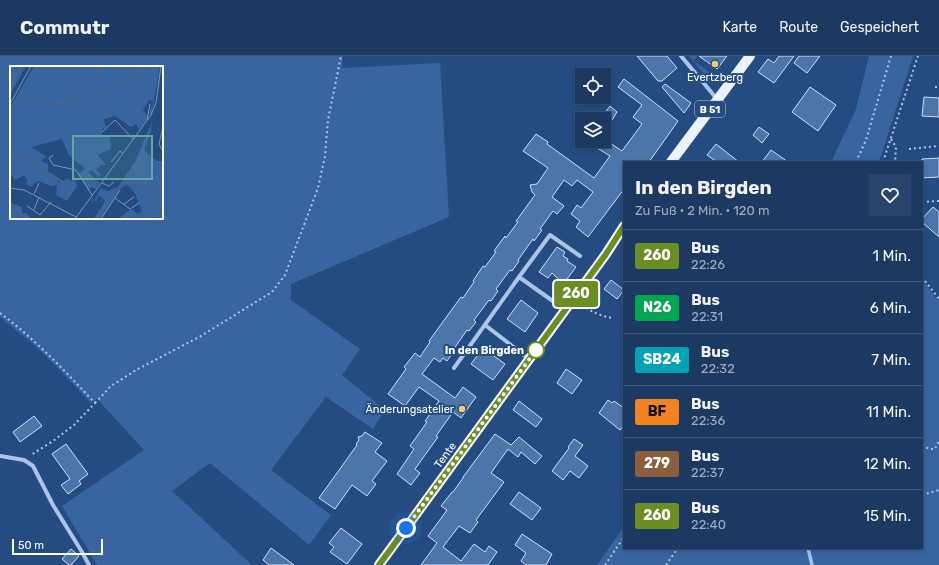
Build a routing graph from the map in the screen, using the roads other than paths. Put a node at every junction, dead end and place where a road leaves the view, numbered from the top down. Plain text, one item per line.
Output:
1 (681, 56) edge
2 (750, 56) edge
3 (717, 100) junction
4 (672, 161) edge
5 (623, 228) edge
6 (580, 256) dead end
7 (519, 277) junction
8 (565, 309) junction
9 (485, 325) junction
10 (530, 359) junction
11 (454, 368) dead end
12 (0, 456) edge
13 (89, 565) edge
14 (379, 565) edge

1 - 3 street
2 - 3 main road, B 51
3 - 4 main road, B 51
5 - 8 main road, Tente
6 - 7 street
7 - 8 street
7 - 9 street
8 - 10 main road, Tente
9 - 10 street
9 - 11 street
10 - 14 main road, Tente
12 - 13 street

